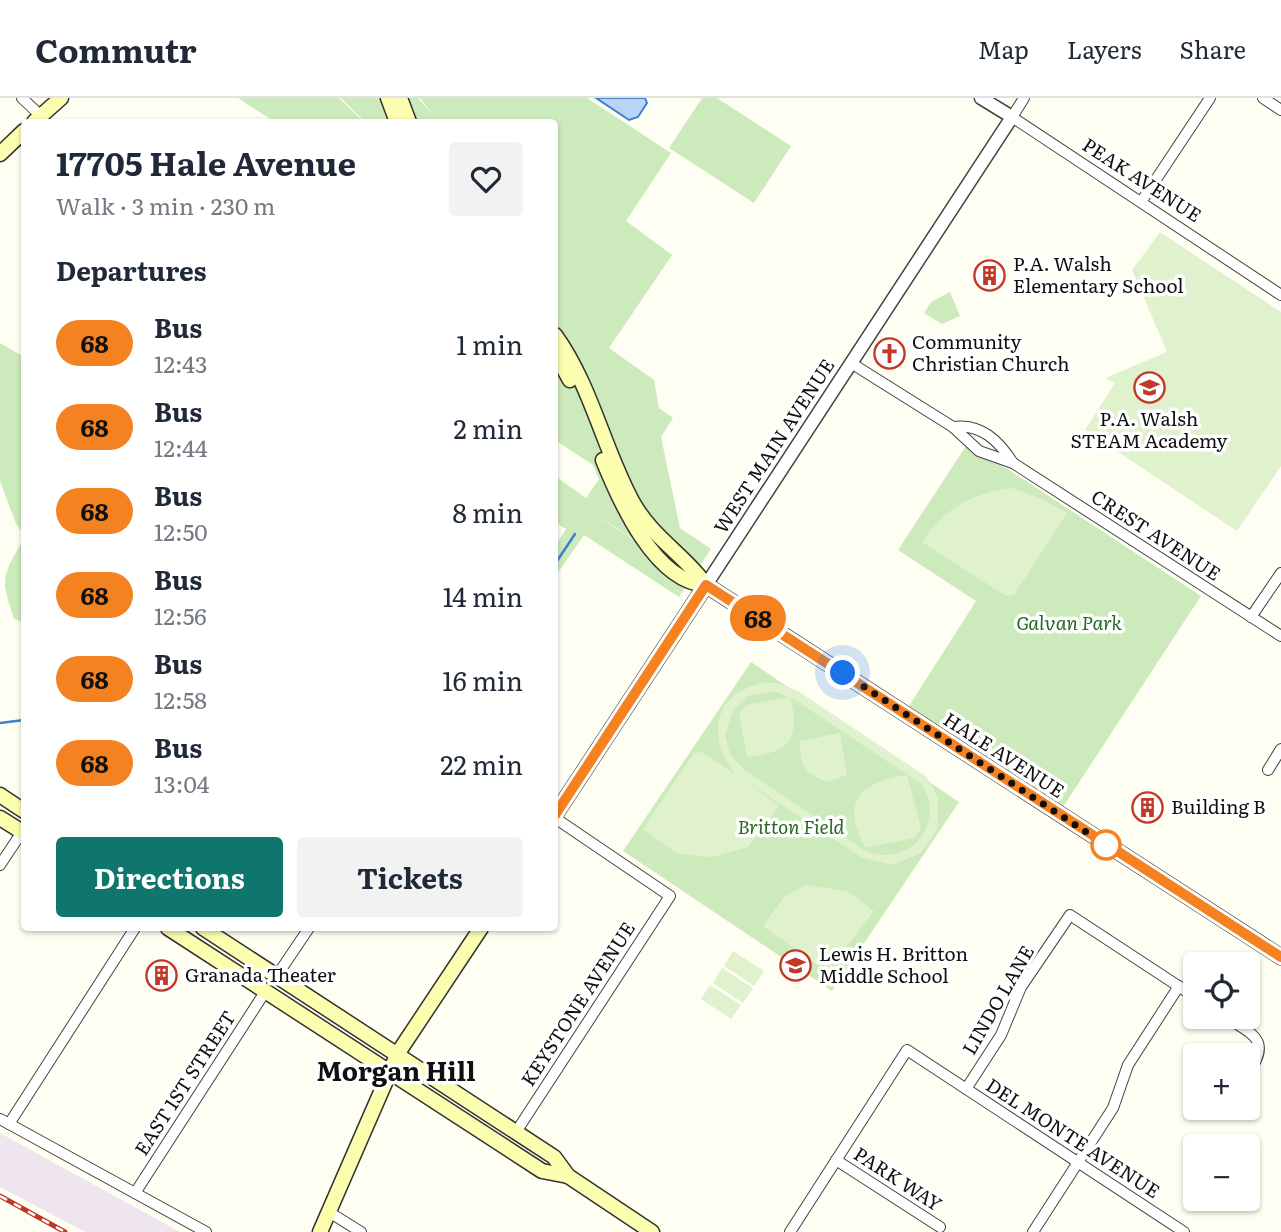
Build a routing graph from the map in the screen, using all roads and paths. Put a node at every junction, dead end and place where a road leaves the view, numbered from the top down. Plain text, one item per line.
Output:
1 (22, 98) edge
2 (61, 98) edge
3 (388, 98) edge
4 (400, 98) edge
5 (981, 98) edge
6 (1024, 98) edge
7 (1210, 98) edge
8 (1263, 98) edge
9 (1281, 110) edge
10 (1012, 117) junction
11 (38, 119) edge
12 (396, 119) edge
13 (408, 119) edge
14 (21, 134) edge
15 (0, 154) edge
16 (1141, 202) junction
17 (1281, 295) edge
18 (558, 340) edge
19 (558, 359) edge
20 (851, 363) junction
21 (953, 427) junction
22 (1013, 463) junction
23 (1281, 573) edge
24 (706, 585) junction
25 (1251, 617) junction
26 (1281, 637) edge
27 (1281, 749) edge
28 (1268, 770) dead end
29 (0, 795) edge
30 (21, 809) edge
31 (558, 812) edge
32 (0, 818) edge
33 (558, 819) edge
34 (21, 832) edge
35 (21, 836) edge
36 (0, 865) edge
37 (133, 931) edge
38 (172, 931) edge
39 (208, 931) edge
40 (307, 931) edge
41 (479, 931) edge
42 (1281, 957) edge
43 (278, 974) junction
44 (1179, 986) junction
45 (1183, 989) edge
46 (265, 992) junction
47 (1244, 1029) edge
48 (1259, 1043) edge
49 (398, 1053) junction
50 (388, 1071) junction
51 (966, 1089) junction
52 (4, 1122) edge
53 (516, 1132) junction
54 (836, 1160) junction
55 (1078, 1162) junction
56 (568, 1176) junction
57 (135, 1193) junction
58 (329, 1212) junction
59 (940, 1227) dead end
60 (206, 1232) edge
61 (320, 1232) edge
62 (361, 1232) edge
63 (652, 1232) edge
64 (790, 1232) edge
65 (1033, 1232) edge
66 (1184, 1232) edge

1 - 11 street
2 - 11 main road
3 - 12 main road
4 - 13 main road
5 - 10 street, PEAK AVENUE
6 - 10 street, WEST MAIN AVENUE
7 - 16 street
8 - 9 street
10 - 16 street, PEAK AVENUE
10 - 20 street, WEST MAIN AVENUE
14 - 15 main road
16 - 17 street, PEAK AVENUE
18 - 24 main road, HALE AVENUE
19 - 24 main road, HALE AVENUE
20 - 21 street, CREST AVENUE
20 - 24 street, WEST MAIN AVENUE
21 - 22 street, CREST AVENUE
21 - 22 street, CREST AVENUE
22 - 25 street, CREST AVENUE
23 - 25 street
24 - 31 main road, WEST MAIN AVENUE
24 - 42 main road, HALE AVENUE
25 - 26 street, CREST AVENUE
27 - 28 street
29 - 30 main road
32 - 34 main road
33 - 53 street, KEYSTONE AVENUE
35 - 36 street
37 - 52 street
38 - 46 main road
39 - 43 main road
40 - 43 street
41 - 49 main road
43 - 49 main road
44 - 45 street, LINDO LANE
44 - 51 street, LINDO LANE
44 - 55 street
46 - 50 main road
46 - 57 street, EAST 1ST STREET
47 - 48 street
49 - 50 main road
49 - 53 main road
50 - 56 main road
50 - 58 main road
51 - 54 street, DEL MONTE AVENUE
51 - 55 street, DEL MONTE AVENUE
52 - 57 street
53 - 56 main road
54 - 59 street, PARK WAY
54 - 64 street
55 - 65 street
55 - 66 street, DEL MONTE AVENUE
56 - 63 main road
57 - 60 street
58 - 61 main road
58 - 62 street

